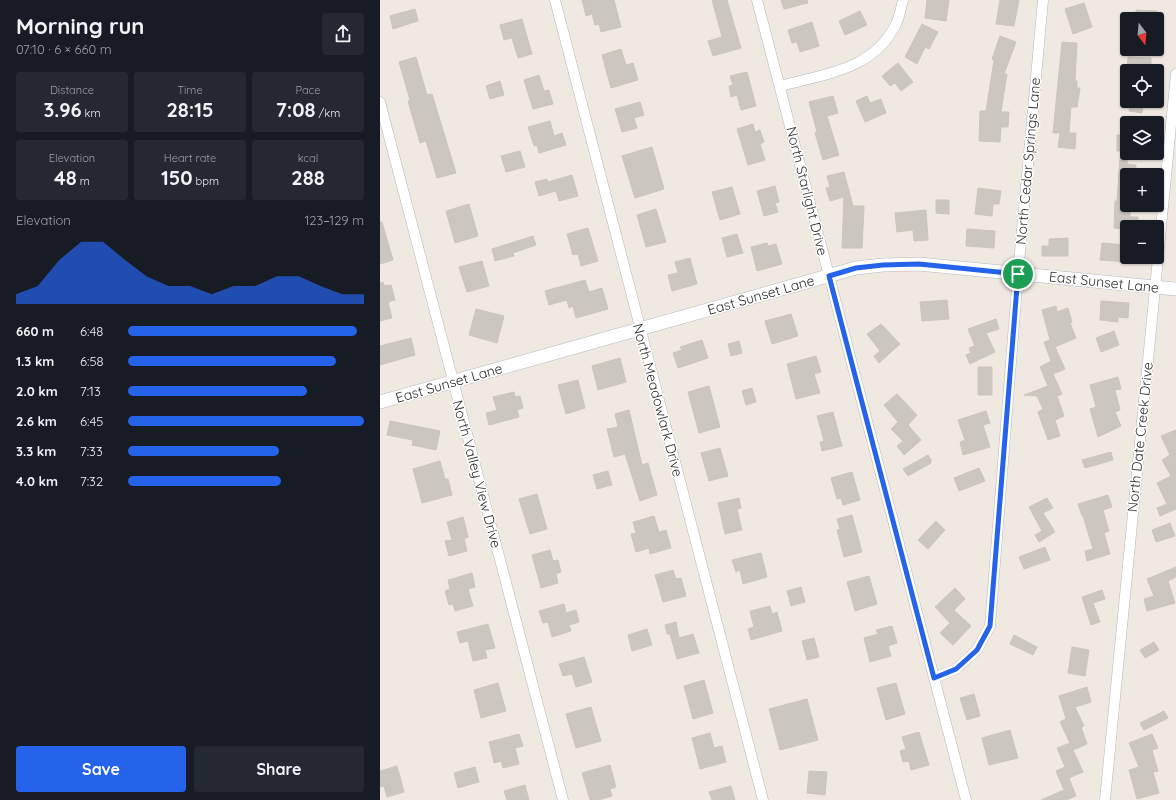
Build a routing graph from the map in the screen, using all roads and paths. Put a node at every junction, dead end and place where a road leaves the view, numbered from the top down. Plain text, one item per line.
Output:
1 (555, 0) edge
2 (757, 0) edge
3 (903, 0) edge
4 (1043, 0) edge
5 (1176, 74) edge
6 (780, 86) junction
7 (380, 102) edge
8 (1018, 274) junction
9 (829, 276) junction
10 (1155, 287) junction
11 (1176, 289) edge
12 (639, 329) junction
13 (453, 382) junction
14 (380, 402) edge
15 (934, 678) junction
16 (562, 800) edge
17 (763, 800) edge
18 (966, 800) edge
19 (1105, 800) edge

1 - 12 street, North Meadowlark Drive
2 - 6 street, North Starlight Drive
3 - 6 street
4 - 8 street, North Cedar Springs Lane
5 - 10 street, North Date Creek Drive
6 - 9 street, North Starlight Drive
7 - 13 street, North Valley View Drive
8 - 9 street, East Sunset Lane
8 - 10 street, East Sunset Lane
8 - 15 street, North Cedar Springs Lane
9 - 12 street, East Sunset Lane
9 - 15 street, North Starlight Drive
10 - 11 street, East Sunset Lane
10 - 19 street, North Date Creek Drive
12 - 13 street, East Sunset Lane
12 - 17 street, North Meadowlark Drive
13 - 14 street, East Sunset Lane
13 - 16 street, North Valley View Drive
15 - 18 street, North Starlight Drive

